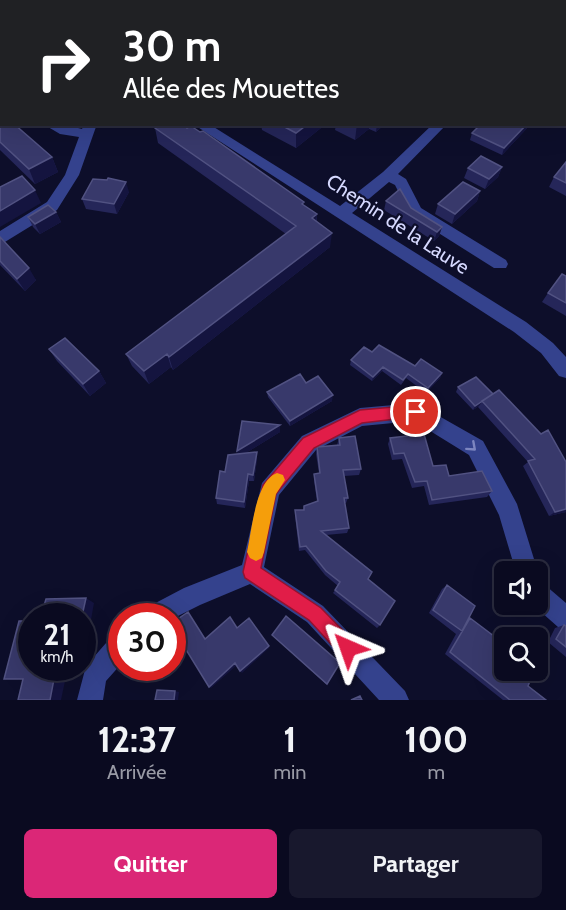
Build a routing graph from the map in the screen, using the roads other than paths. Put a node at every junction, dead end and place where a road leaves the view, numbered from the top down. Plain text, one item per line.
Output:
1 (54, 126) edge
2 (202, 126) edge
3 (439, 126) edge
4 (89, 129) edge
5 (388, 175) junction
6 (342, 213) junction
7 (0, 239) edge
8 (500, 264) dead end
9 (566, 370) edge
10 (524, 561) edge
11 (252, 572) junction
12 (179, 603) edge
13 (548, 603) edge
14 (566, 619) edge
15 (108, 660) edge
16 (90, 700) edge
17 (396, 700) edge

1 - 4 street
2 - 6 street, Chemin de la Lauve
3 - 5 street
4 - 7 street
5 - 6 street
5 - 8 street
6 - 9 street, Chemin de la Lauve
11 -> 10 street
11 - 12 street
11 - 17 street
13 - 14 street
15 - 16 street

